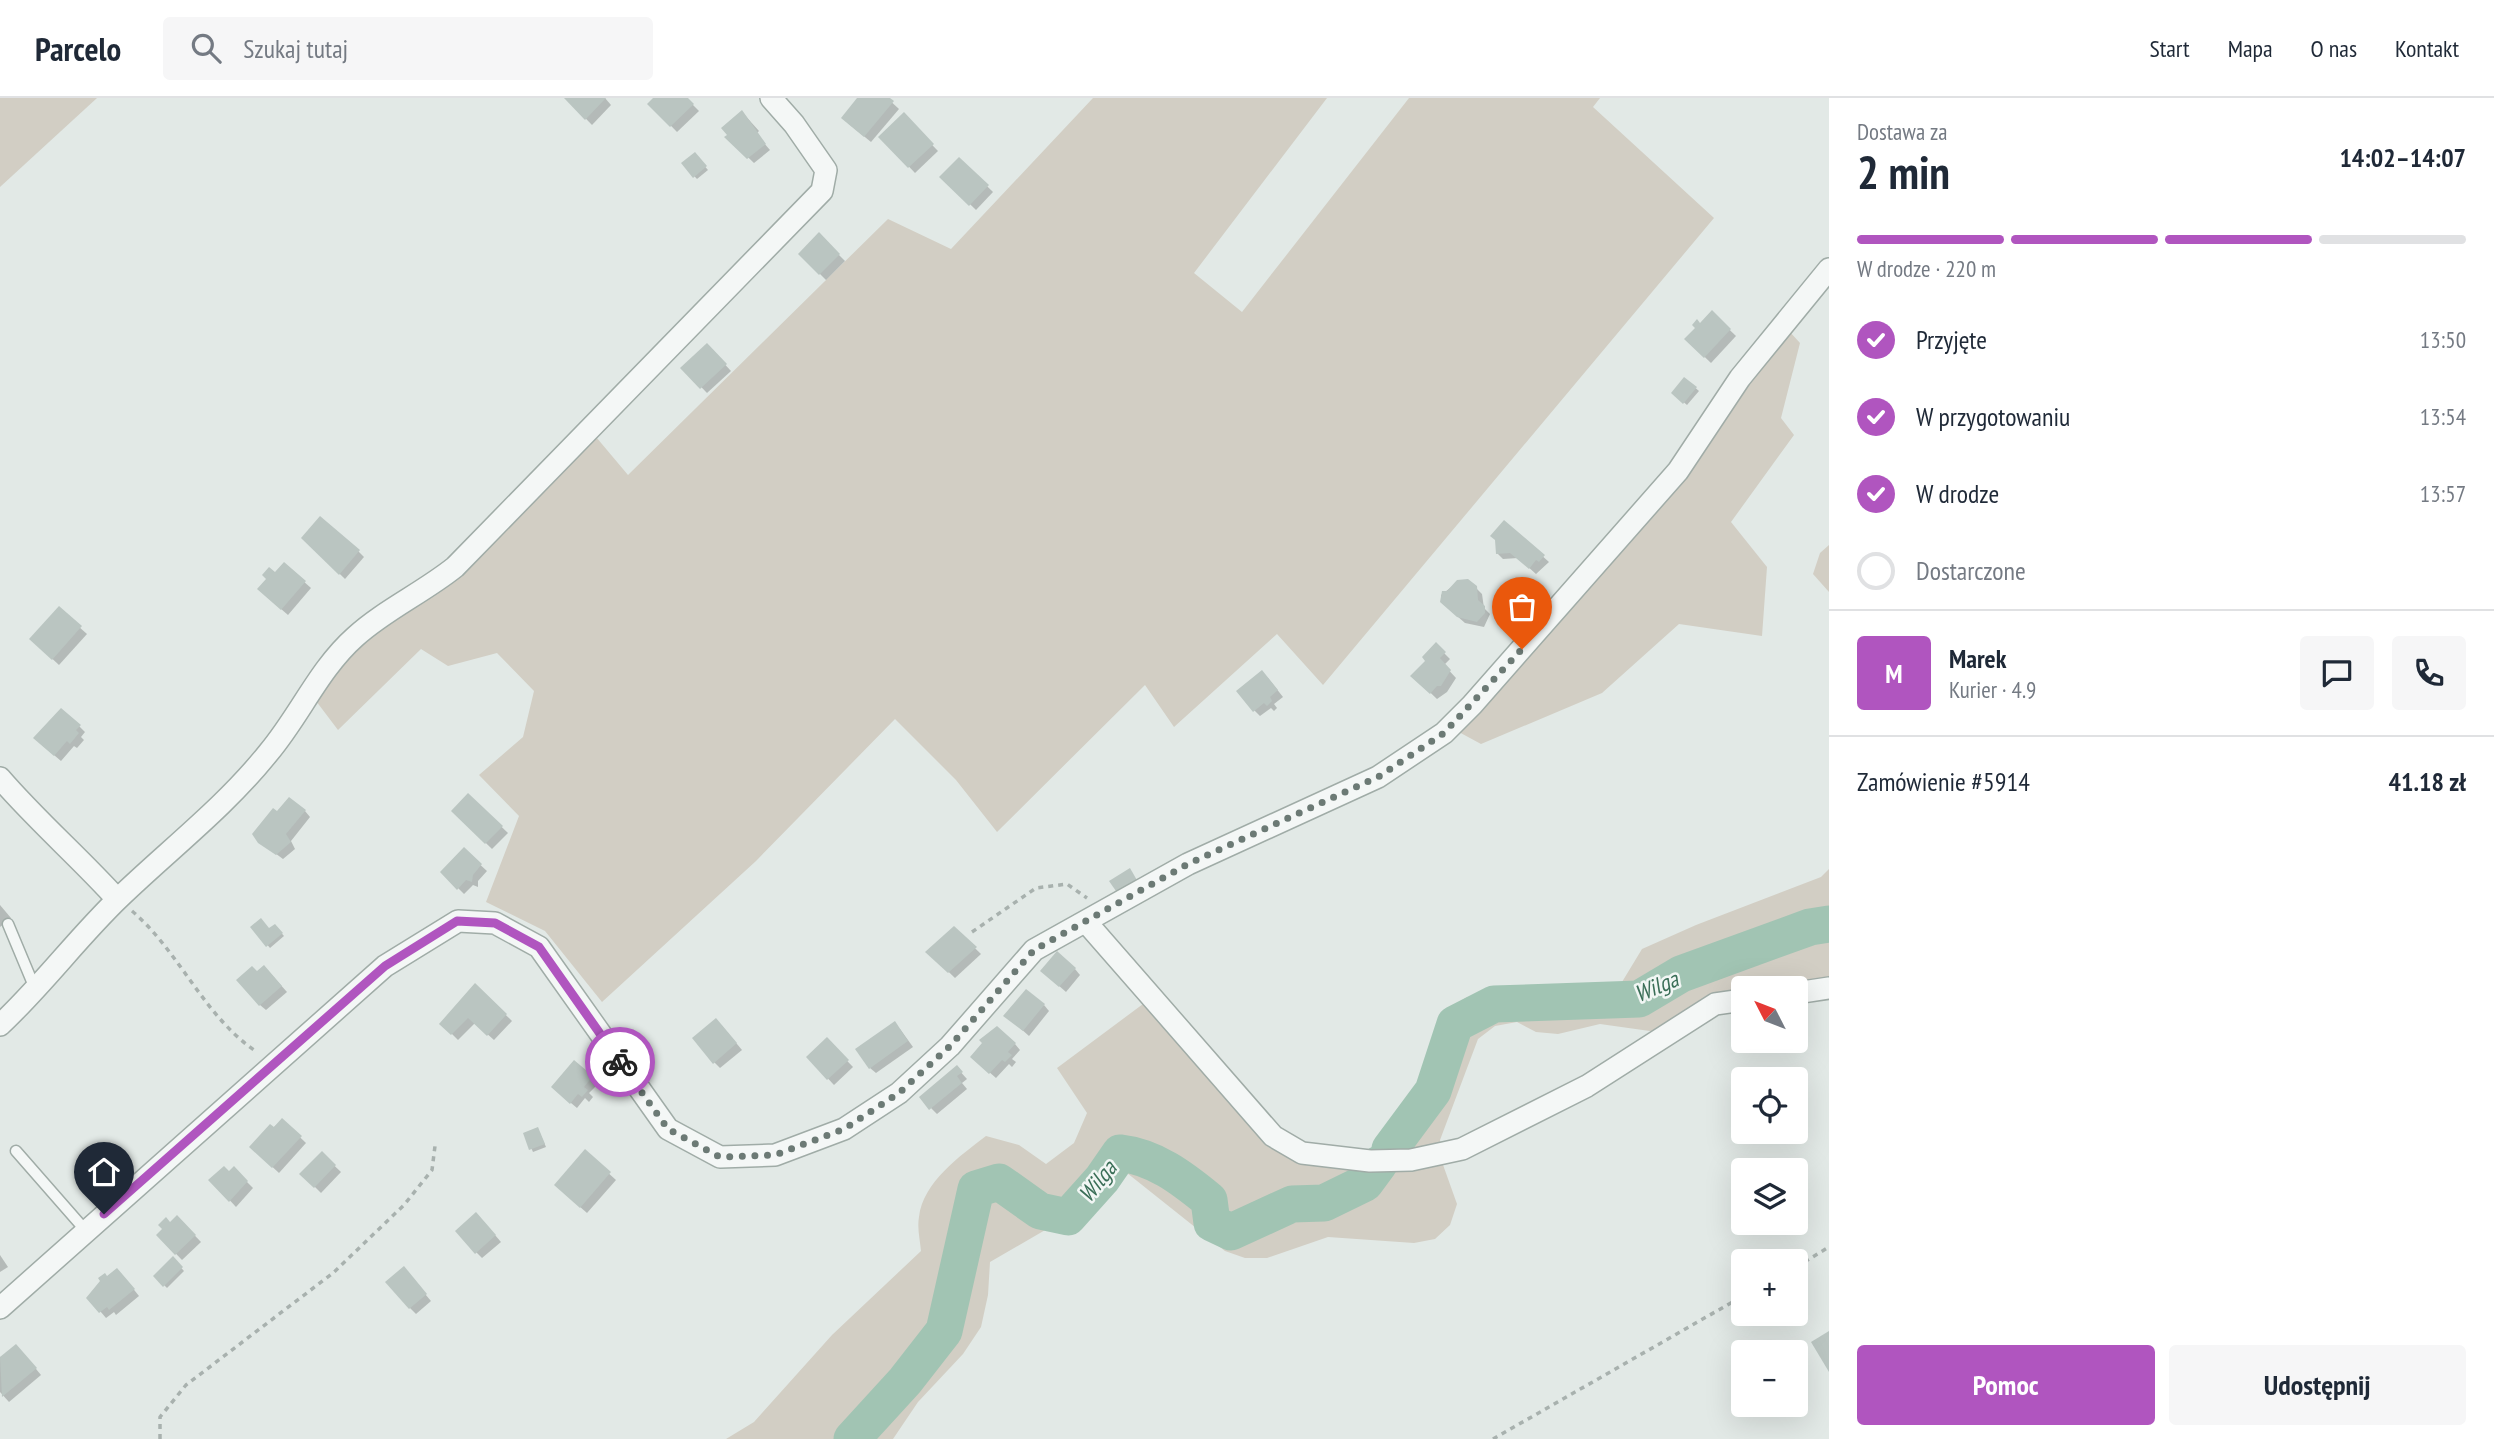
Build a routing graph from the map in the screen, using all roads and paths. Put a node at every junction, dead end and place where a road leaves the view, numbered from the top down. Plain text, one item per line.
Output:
1 (771, 98) edge
2 (1829, 269) edge
3 (0, 778) edge
4 (117, 899) junction
5 (1093, 918) junction
6 (8, 924) dead end
7 (972, 932) dead end
8 (1829, 988) edge
9 (36, 991) junction
10 (1808, 991) edge
11 (1731, 1002) edge
12 (0, 1025) edge
13 (274, 1063) junction
14 (435, 1146) dead end
15 (16, 1151) dead end
16 (86, 1231) junction
17 (1829, 1247) edge
18 (1808, 1259) edge
19 (1731, 1303) edge
20 (0, 1308) edge
21 (160, 1439) edge
22 (1493, 1439) edge

1 - 4 street
2 - 5 street
3 - 4 street
4 - 9 street
4 - 13 path
5 - 7 path
5 - 11 street
5 - 13 street
6 - 9 lane
8 - 10 street
9 - 12 street
13 - 16 street
14 - 21 path
15 - 16 lane
16 - 20 street
17 - 18 path
19 - 22 path

